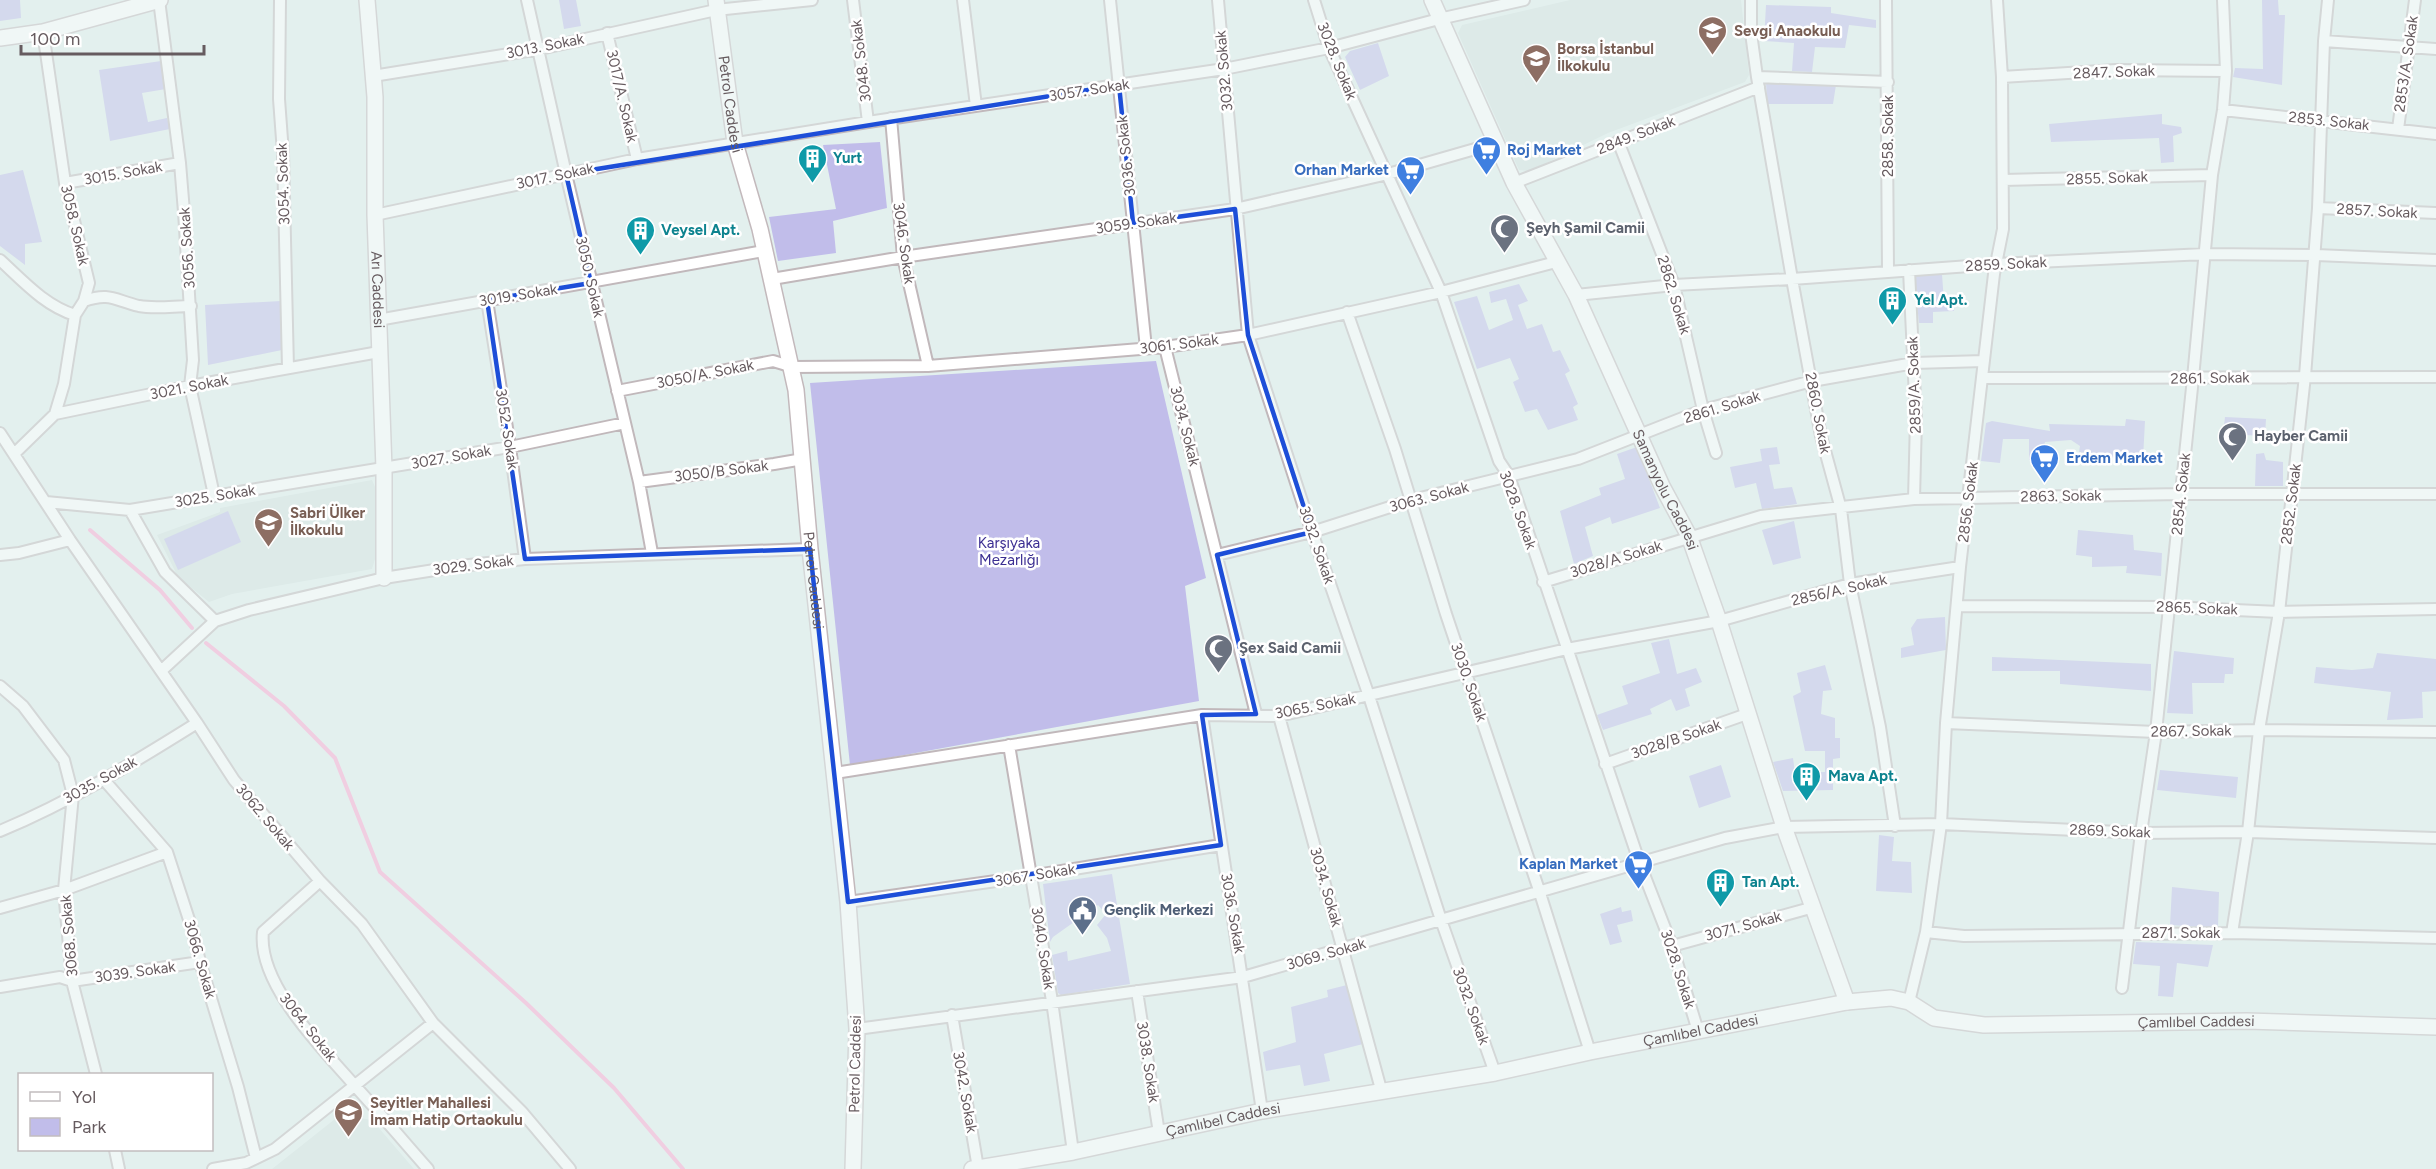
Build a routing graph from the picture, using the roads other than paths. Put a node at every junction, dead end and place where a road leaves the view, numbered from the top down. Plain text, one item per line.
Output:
1 (159, 0) edge
2 (280, 0) edge
3 (367, 0) edge
4 (527, 0) edge
5 (812, 0) edge
6 (853, 0) edge
7 (963, 0) edge
8 (1110, 0) edge
9 (1218, 0) edge
10 (1314, 0) edge
11 (1432, 0) edge
12 (1524, 0) edge
13 (1751, 0) edge
14 (1886, 0) edge
15 (1997, 0) edge
16 (2223, 0) edge
17 (2328, 0) edge
18 (2415, 0) edge
19 (716, 5) edge
20 (1439, 19) junction
21 (42, 32) junction
22 (607, 33) junction
23 (0, 38) edge
24 (2324, 41) junction
25 (2409, 46) junction
26 (1329, 48) junction
27 (540, 49) junction
28 (2436, 49) edge
29 (1224, 69) junction
30 (2226, 71) junction
31 (373, 76) junction
32 (2002, 77) junction
33 (1758, 82) junction
34 (1888, 82) junction
35 (1119, 85) junction
36 (976, 106) junction
37 (2223, 110) junction
38 (891, 118) junction
39 (2321, 120) junction
40 (868, 122) junction
41 (2398, 129) junction
42 (2436, 134) edge
43 (1618, 141) junction
44 (1496, 143) junction
45 (735, 144) junction
46 (637, 159) junction
47 (180, 163) junction
48 (566, 174) junction
49 (1388, 174) junction
50 (2212, 175) junction
51 (2003, 180) junction
52 (65, 183) junction
53 (1514, 183) junction
54 (2319, 208) junction
55 (1235, 209) junction
56 (2436, 213) edge
57 (375, 214) junction
58 (1133, 223) junction
59 (765, 250) junction
60 (2205, 254) junction
61 (2316, 255) junction
62 (903, 257) junction
63 (0, 260) edge
64 (2436, 260) edge
65 (1556, 262) junction
66 (1997, 264) junction
67 (1909, 270) junction
68 (1888, 272) junction
69 (772, 279) junction
70 (1792, 279) junction
71 (591, 283) junction
72 (1674, 285) junction
73 (1441, 292) junction
74 (1576, 295) junction
75 (487, 300) junction
76 (84, 301) junction
77 (191, 306) junction
78 (1347, 312) junction
79 (75, 315) junction
80 (378, 320) junction
81 (1248, 335) junction
82 (1165, 347) junction
83 (1146, 348) junction
84 (379, 352) junction
85 (1984, 361) junction
86 (1914, 363) junction
87 (928, 366) junction
88 (793, 367) junction
89 (288, 368) junction
90 (2305, 376) junction
91 (2436, 377) edge
92 (1983, 378) junction
93 (2193, 378) junction
94 (1812, 381) junction
95 (190, 386) junction
96 (617, 391) junction
97 (1703, 410) junction
98 (55, 414) junction
99 (625, 423) junction
100 (0, 432) edge
101 (1639, 435) junction
102 (510, 447) junction
103 (1716, 453) dead end
104 (14, 454) junction
105 (803, 459) junction
106 (384, 469) junction
107 (1509, 476) junction
108 (639, 482) junction
109 (2180, 494) junction
110 (2293, 494) junction
111 (214, 495) junction
112 (2436, 495) edge
113 (1969, 497) junction
114 (1412, 500) junction
115 (1914, 500) junction
116 (46, 502) junction
117 (1840, 509) junction
118 (130, 510) junction
119 (1312, 532) junction
120 (1689, 536) junction
121 (70, 540) junction
122 (810, 549) junction
123 (652, 553) junction
124 (0, 555) edge
125 (1217, 555) junction
126 (525, 559) junction
127 (1960, 567) junction
128 (384, 578) junction
129 (1543, 582) junction
130 (1850, 584) junction
131 (1958, 606) junction
132 (2169, 607) junction
133 (2436, 609) edge
134 (2279, 612) junction
135 (215, 621) junction
136 (1719, 621) junction
137 (1566, 649) junction
138 (161, 671) junction
139 (1465, 673) junction
140 (0, 686) edge
141 (1369, 696) junction
142 (1256, 714) junction
143 (1747, 714) junction
144 (1202, 715) junction
145 (1279, 716) junction
146 (197, 723) junction
147 (1946, 723) junction
148 (2259, 730) junction
149 (2156, 732) junction
150 (2436, 732) edge
151 (1009, 746) junction
152 (1605, 764) junction
153 (835, 772) junction
154 (105, 780) junction
155 (73, 795) junction
156 (1941, 824) junction
157 (1895, 826) junction
158 (1784, 827) junction
159 (0, 831) edge
160 (2141, 832) junction
161 (2248, 832) junction
162 (2436, 838) edge
163 (1221, 845) junction
164 (167, 852) junction
165 (1640, 864) junction
166 (1031, 876) junction
167 (320, 881) junction
168 (64, 890) junction
169 (1539, 890) junction
170 (848, 902) junction
171 (1814, 907) junction
172 (0, 908) edge
173 (1441, 920) junction
174 (1926, 932) junction
175 (2128, 933) junction
176 (2232, 933) junction
177 (2436, 938) edge
178 (1672, 946) junction
179 (1344, 950) junction
180 (200, 962) junction
181 (1243, 977) junction
182 (72, 981) junction
183 (0, 987) edge
184 (2122, 988) dead end
185 (1137, 991) junction
186 (1052, 1001) junction
187 (1847, 1002) junction
188 (1909, 1002) junction
189 (952, 1015) junction
190 (433, 1023) junction
191 (2436, 1027) edge
192 (857, 1029) junction
193 (1698, 1031) junction
194 (1590, 1052) junction
195 (96, 1073) edge
196 (1495, 1073) junction
197 (356, 1086) junction
198 (1382, 1093) junction
199 (1262, 1111) junction
200 (1159, 1133) junction
201 (116, 1151) edge
202 (1073, 1152) junction
203 (256, 1158) junction
204 (230, 1167) edge
205 (975, 1168) edge
206 (120, 1169) edge
207 (213, 1169) edge
208 (428, 1169) edge
209 (570, 1169) edge
210 (853, 1169) edge

1 - 21 street
1 - 47 street, 3056. Sokak
2 - 89 street, 3054. Sokak
3 - 31 street, Arı Caddesi
4 - 27 street, 3050. Sokak
5 - 19 street, 3013. Sokak
6 - 40 street, 3048. Sokak
7 - 36 street
8 - 35 street, 3036. Sokak
9 - 29 street, 3032. Sokak
10 - 26 street, 3028. Sokak
11 - 20 street, Samanyolu Caddesi
12 - 20 street, 3057. Sokak
13 - 33 street, 2860. Sokak
14 - 34 street, 2858. Sokak
15 - 32 street, 2856. Sokak
16 - 30 street, 2854. Sokak
17 - 24 street, 2852. Sokak
18 - 25 street, 2853/A. Sokak
19 - 22 street, 3013. Sokak
19 - 45 street, Petrol Caddesi
20 - 26 street, 3057. Sokak
20 - 44 street, Samanyolu Caddesi
21 - 23 street
21 - 52 street, 3058. Sokak
22 - 27 street, 3013. Sokak
22 - 46 street, 3017/A. Sokak
24 - 25 street
24 - 39 street, 2852. Sokak
25 - 28 street
25 - 41 street, 2853/A. Sokak
26 - 29 street, 3057. Sokak
26 - 49 street, 3028. Sokak
27 - 31 street, 3013. Sokak
27 - 48 street, 3050. Sokak
29 - 35 street, 3057. Sokak
29 - 55 street, 3032. Sokak
30 - 32 street, 2847. Sokak
30 - 37 street, 2854. Sokak
31 - 57 street, Arı Caddesi
32 - 51 street, 2856. Sokak
33 - 34 street, 2849. Sokak
33 - 43 street, 2849. Sokak
33 - 70 street, 2860. Sokak
34 - 68 street, 2858. Sokak
35 - 36 street, 3057. Sokak
35 - 58 street, 3036. Sokak
36 - 38 street, 3057. Sokak
37 - 39 street, 2853. Sokak
37 - 50 street, 2854. Sokak
38 - 40 street, 3057. Sokak
38 - 62 street, 3046. Sokak
39 - 41 street, 2853. Sokak
39 - 54 street, 2852. Sokak
40 - 45 street, 3057. Sokak
41 - 42 street, 2853. Sokak
43 - 53 street, 2849. Sokak
43 - 72 street, 2862. Sokak
44 - 49 street, 3059. Sokak
44 - 53 street, Samanyolu Caddesi
45 - 46 street, 3017. Sokak
45 - 59 street, Petrol Caddesi
46 - 48 street, 3017. Sokak
47 - 52 street, 3015. Sokak
47 - 77 street, 3056. Sokak
48 - 57 street, 3017. Sokak
48 - 71 street, 3050. Sokak
49 - 55 street, 3059. Sokak
49 - 73 street, 3028. Sokak
50 - 51 street, 2855. Sokak
50 - 60 street, 2854. Sokak
51 - 66 street, 2856. Sokak
52 - 76 street, 3058. Sokak
53 - 65 street, Samanyolu Caddesi
54 - 56 street, 2857. Sokak
54 - 61 street, 2852. Sokak
55 - 58 street, 3059. Sokak
55 - 81 street, 3032. Sokak
57 - 80 street, Arı Caddesi
58 - 62 street, 3059. Sokak
58 - 83 street, 3036. Sokak
59 - 69 street, Petrol Caddesi
59 - 71 street, 3019. Sokak
60 - 61 street, 2859. Sokak
60 - 66 street, 2859. Sokak
60 - 93 street, 2854. Sokak
61 - 64 street, 2859. Sokak
61 - 90 street, 2852. Sokak
62 - 69 street, 3059. Sokak
62 - 87 street, 3046. Sokak
63 - 79 street
65 - 73 street, 3061. Sokak
65 - 74 street, Samanyolu Caddesi
66 - 67 street, 2859. Sokak
66 - 85 street, 2856. Sokak
67 - 68 street, 2859. Sokak
67 - 86 street, 2859/A. Sokak
68 - 70 street, 2859. Sokak
69 - 88 street, Petrol Caddesi
70 - 72 street, 2859. Sokak
70 - 94 street, 2860. Sokak
71 - 75 street, 3019. Sokak
71 - 96 street, 3050. Sokak
72 - 74 street, 2859. Sokak
72 - 97 street, 2862. Sokak
73 - 78 street, 3061. Sokak
73 - 107 street, 3028. Sokak
74 - 101 street, Samanyolu Caddesi
75 - 80 street, 3019. Sokak
75 - 102 street, 3052. Sokak
76 - 77 street
76 - 79 street, 3058. Sokak
77 - 95 street, 3056. Sokak
78 - 81 street, 3061. Sokak
78 - 114 street, 3030. Sokak
79 - 98 street, 3058. Sokak
80 - 84 street, Arı Caddesi
81 - 82 street, 3061. Sokak
81 - 119 street, 3032. Sokak
82 - 83 street, 3061. Sokak
82 - 125 street, 3034. Sokak
83 - 87 street, 3061. Sokak
84 - 89 street, 3021. Sokak
84 - 106 street, Arı Caddesi
85 - 86 street, 2861. Sokak
85 - 92 street, 2856. Sokak
86 - 94 street, 2861. Sokak
86 - 115 street, 2859/A. Sokak
87 - 88 street, 3061. Sokak
88 - 96 street, 3050/A. Sokak
88 - 105 street, Petrol Caddesi
89 - 95 street, 3021. Sokak
90 - 91 street, 2861. Sokak
90 - 93 street, 2861. Sokak
90 - 110 street, 2852. Sokak
92 - 93 street, 2861. Sokak
92 - 113 street, 2856. Sokak
93 - 109 street, 2854. Sokak
94 - 97 street, 2861. Sokak
94 - 117 street, 2860. Sokak
95 - 98 street, 3021. Sokak
95 - 111 street, 3056. Sokak
96 - 99 street, 3050. Sokak
97 - 101 street, 2861. Sokak
97 - 103 street, 2862. Sokak
98 - 104 street
99 - 102 street, 3027. Sokak
99 - 108 street, 3050. Sokak
100 - 104 street, 3062. Sokak
101 - 107 street, 3063. Sokak
101 - 120 street, Samanyolu Caddesi
102 - 106 street, 3027. Sokak
102 - 126 street, 3052. Sokak
104 - 116 street, 3062. Sokak
105 - 108 street, 3050/B Sokak
105 - 122 street, Petrol Caddesi
106 - 111 street, 3025. Sokak
106 - 128 street, Arı Caddesi
107 - 114 street, 3063. Sokak
107 - 129 street, 3028. Sokak
108 - 123 street, 3050. Sokak
109 - 110 street, 2863. Sokak
109 - 113 street, 2863. Sokak
109 - 132 street, 2854. Sokak
110 - 112 street, 2863. Sokak
110 - 134 street, 2852. Sokak
111 - 118 street, 3025. Sokak
113 - 115 street, 2863. Sokak
113 - 127 street, 2856. Sokak
114 - 119 street, 3063. Sokak
114 - 139 street, 3030. Sokak
115 - 117 street, 2863. Sokak
116 - 118 street, 3025. Sokak
116 - 121 street, 3062. Sokak
117 - 120 street, 2863. Sokak
117 - 130 street, 2860. Sokak
118 - 135 street
119 - 125 street, 3063. Sokak
119 - 141 street, 3032. Sokak
120 - 129 street, 3028/A Sokak
120 - 136 street, Samanyolu Caddesi
121 - 124 street
121 - 138 street, 3062. Sokak
122 - 123 street, 3029. Sokak
122 - 153 street, Petrol Caddesi
123 - 126 street, 3029. Sokak
125 - 142 street, 3034. Sokak
126 - 128 street, 3029. Sokak
127 - 130 street, 2856/A. Sokak
127 - 131 street, 2856. Sokak
128 - 135 street, 3029. Sokak
129 - 137 street, 3028. Sokak
130 - 136 street, 2856/A. Sokak
130 - 157 street, 2860. Sokak
131 - 132 street, 2865. Sokak
131 - 147 street, 2856. Sokak
132 - 134 street, 2865. Sokak
132 - 149 street, 2854. Sokak
133 - 134 street, 2865. Sokak
134 - 148 street, 2852. Sokak
135 - 138 street, 3029. Sokak
136 - 137 street, 3065. Sokak
136 - 143 street, Samanyolu Caddesi
137 - 139 street, 3065. Sokak
137 - 152 street, 3028. Sokak
138 - 146 street, 3062. Sokak
139 - 141 street, 3065. Sokak
139 - 169 street, 3030. Sokak
140 - 155 street
141 - 145 street, 3065. Sokak
141 - 173 street, 3032. Sokak
142 - 144 street, 3065. Sokak
142 - 145 street, 3065. Sokak
143 - 152 street, 3028/B Sokak
143 - 158 street, Samanyolu Caddesi
144 - 151 street, 3065. Sokak
144 - 163 street, 3036. Sokak
145 - 179 street, 3034. Sokak
146 - 154 street, 3035. Sokak
146 - 167 street, 3062. Sokak
147 - 149 street, 2867. Sokak
147 - 156 street, 2856. Sokak
148 - 149 street, 2867. Sokak
148 - 150 street, 2867. Sokak
148 - 161 street, 2852. Sokak
149 - 160 street, 2854. Sokak
151 - 153 street, 3065. Sokak
151 - 166 street, 3040. Sokak
152 - 165 street, 3028. Sokak
153 - 170 street, Petrol Caddesi
154 - 155 street, 3035. Sokak
154 - 164 street, 3066. Sokak
155 - 159 street, 3035. Sokak
155 - 168 street, 3068. Sokak
156 - 157 street, 2869. Sokak
156 - 160 street, 2869. Sokak
156 - 174 street, 2856. Sokak
157 - 158 street, 2869. Sokak
158 - 165 street, 3069. Sokak
158 - 171 street, Samanyolu Caddesi
160 - 161 street, 2869. Sokak
160 - 175 street, 2854. Sokak
161 - 162 street, 2869. Sokak
161 - 176 street, 2852. Sokak
163 - 166 street, 3067. Sokak
163 - 181 street, 3036. Sokak
164 - 168 street
164 - 180 street, 3066. Sokak
165 - 169 street, 3069. Sokak
165 - 178 street, 3028. Sokak
166 - 170 street, 3067. Sokak
166 - 186 street, 3040. Sokak
167 - 190 street, 3062. Sokak
167 - 197 street, 3064. Sokak
168 - 172 street
168 - 182 street, 3068. Sokak
169 - 173 street, 3069. Sokak
169 - 194 street, 3030. Sokak
170 - 192 street, Petrol Caddesi
171 - 178 street, 3071. Sokak
171 - 187 street, Samanyolu Caddesi
173 - 179 street, 3069. Sokak
173 - 196 street, 3032. Sokak
174 - 175 street, 2871. Sokak
174 - 188 street, 2856. Sokak
175 - 176 street, 2871. Sokak
175 - 184 street, 2854. Sokak
176 - 177 street, 2871. Sokak
178 - 193 street, 3028. Sokak
179 - 181 street, 3069. Sokak
179 - 198 street, 3034. Sokak
180 - 182 street, 3039. Sokak
180 - 203 street, 3066. Sokak
181 - 185 street, 3069. Sokak
181 - 199 street, 3036. Sokak
182 - 183 street, 3039. Sokak
182 - 195 street, 3068. Sokak
185 - 186 street, 3069. Sokak
185 - 200 street, 3038. Sokak
186 - 189 street, 3069. Sokak
186 - 202 street, 3040. Sokak
187 - 188 street, Çamlıbel Caddesi
187 - 193 street, Çamlıbel Caddesi
188 - 191 street, Çamlıbel Caddesi
189 - 192 street, 3069. Sokak
189 - 205 street, 3042. Sokak
190 - 197 street
190 - 209 street, 3062. Sokak
192 - 210 street, Petrol Caddesi
193 - 194 street, Çamlıbel Caddesi
194 - 196 street, Çamlıbel Caddesi
196 - 198 street, Çamlıbel Caddesi
197 - 203 street
197 - 208 street, 3064. Sokak
198 - 199 street, Çamlıbel Caddesi
199 - 200 street, Çamlıbel Caddesi
200 - 202 street, Çamlıbel Caddesi
201 - 206 street
202 - 205 street, Çamlıbel Caddesi
203 - 204 street
204 - 207 street

